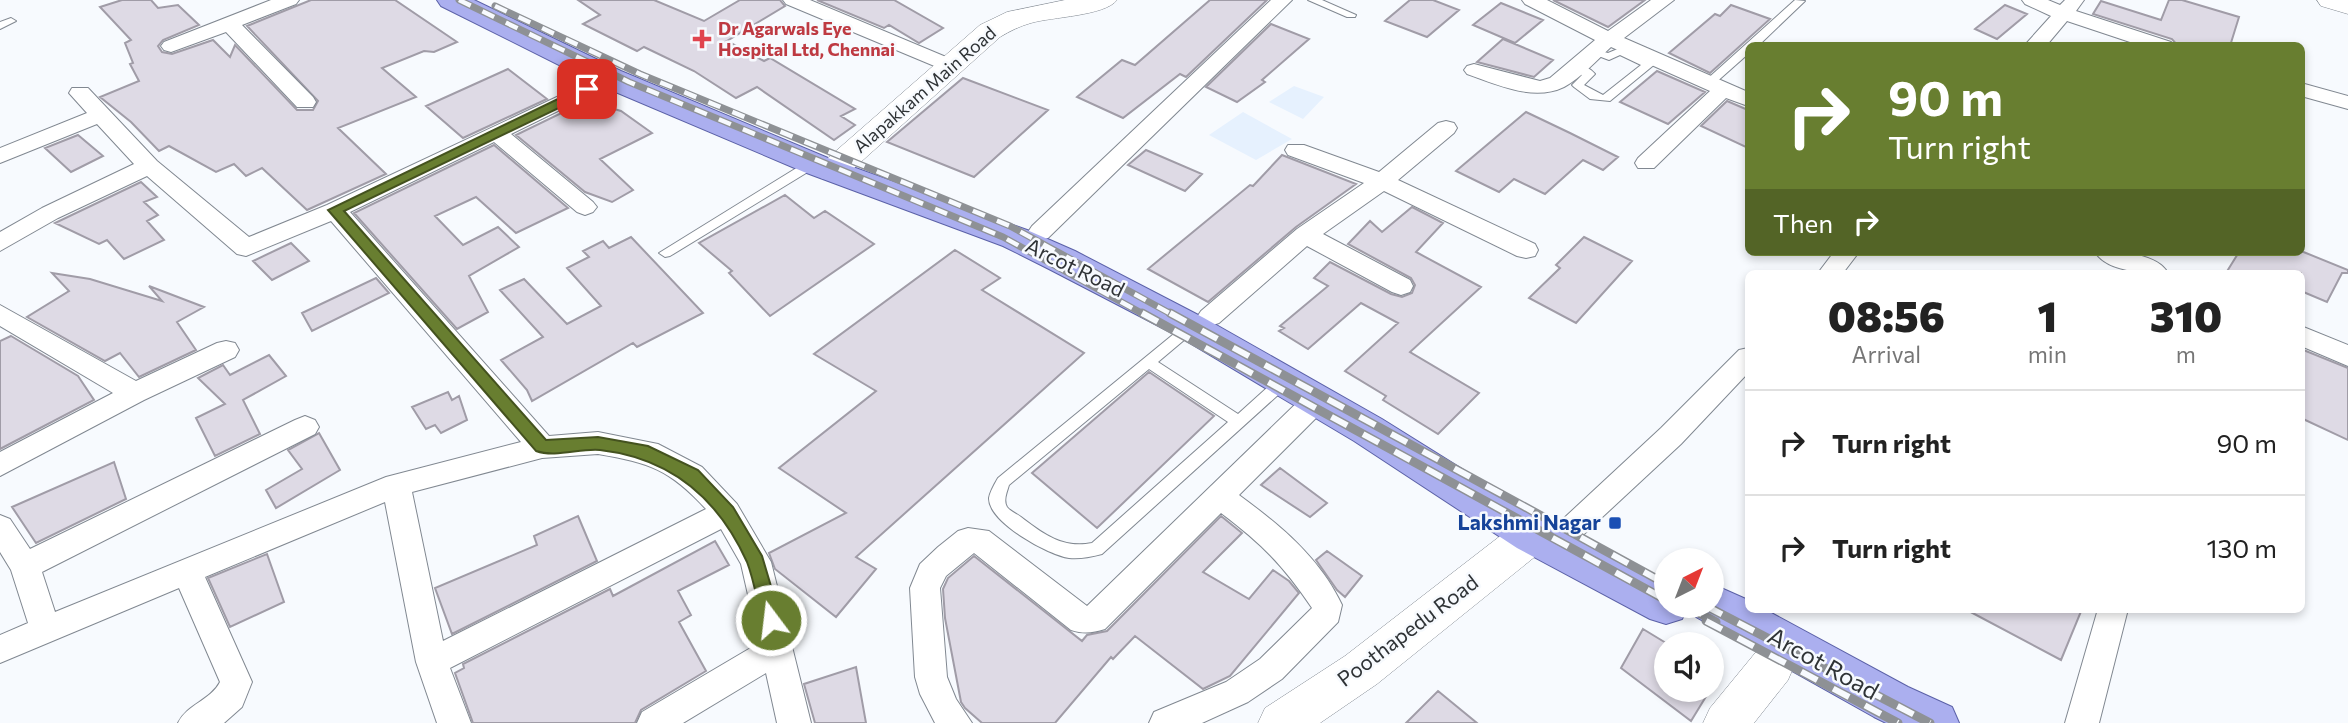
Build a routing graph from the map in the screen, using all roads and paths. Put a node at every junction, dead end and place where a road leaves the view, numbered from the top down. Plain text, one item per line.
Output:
1 (289, 0) edge
2 (450, 0) edge
3 (493, 0) edge
4 (793, 0) edge
5 (1054, 0) edge
6 (1103, 0) edge
7 (1282, 0) edge
8 (1313, 0) edge
9 (1532, 0) edge
10 (1664, 0) edge
11 (2032, 0) edge
12 (2331, 0) edge
13 (1800, 1) edge
14 (2348, 6) edge
15 (2070, 7) edge
16 (1351, 15) dead end
17 (230, 24) junction
18 (1755, 42) edge
19 (2038, 42) edge
20 (2154, 42) edge
21 (171, 46) dead end
22 (1603, 50) junction
23 (1745, 53) edge
24 (943, 63) junction
25 (1474, 70) dead end
26 (1583, 70) junction
27 (610, 78) junction
28 (1717, 86) junction
29 (2305, 90) edge
30 (80, 93) dead end
31 (1745, 99) edge
32 (304, 102) dead end
33 (2348, 103) edge
34 (100, 115) junction
35 (1446, 128) dead end
36 (496, 132) junction
37 (1296, 150) dead end
38 (0, 156) edge
39 (832, 160) junction
40 (1646, 163) dead end
41 (149, 166) junction
42 (1382, 181) junction
43 (585, 207) dead end
44 (335, 210) junction
45 (1040, 232) junction
46 (1305, 235) junction
47 (0, 243) edge
48 (1525, 250) dead end
49 (665, 253) dead end
50 (1844, 256) edge
51 (2116, 256) edge
52 (1832, 270) edge
53 (2149, 270) edge
54 (1401, 286) dead end
55 (0, 314) edge
56 (1201, 322) junction
57 (2305, 337) edge
58 (226, 350) dead end
59 (2348, 356) edge
60 (1745, 360) edge
61 (1150, 363) junction
62 (1284, 381) junction
63 (135, 393) junction
64 (1317, 400) junction
65 (1238, 421) junction
66 (305, 427) dead end
67 (542, 447) junction
68 (0, 465) edge
69 (396, 485) junction
70 (1220, 496) junction
71 (727, 512) junction
72 (0, 527) edge
73 (1553, 531) junction
74 (24, 566) junction
75 (187, 571) junction
76 (1654, 573) edge
77 (1654, 597) edge
78 (1724, 610) edge
79 (2112, 613) edge
80 (1689, 618) edge
81 (44, 629) junction
82 (0, 649) edge
83 (776, 650) junction
84 (432, 662) junction
85 (1772, 666) junction
86 (195, 723) edge
87 (454, 723) edge
88 (654, 723) edge
89 (794, 723) edge
90 (955, 723) edge
91 (1166, 723) edge
92 (1281, 723) edge
93 (1726, 723) edge
94 (1883, 723) edge
95 (1935, 723) edge
96 (2082, 723) edge

1 - 17 street
2 - 27 main road, Arcot Road
3 - 39 main road, Arcot Road
4 - 24 street
5 - 24 main road, Alapakkam Main Road
6 - 24 main road, Alapakkam Main Road
7 - 45 street
8 - 16 lane
9 - 22 street
10 - 22 street
11 - 15 street
12 - 14 main road
13 - 18 lane
15 - 19 street
15 - 20 street
17 - 21 street
17 - 32 street
22 - 26 street
22 - 26 lane
22 - 28 street
23 - 28 lane
24 - 39 main road, Alapakkam Main Road
25 - 26 street
27 - 36 street
27 - 39 main road, Arcot Road
28 - 31 street
28 - 40 street
29 - 33 street
30 - 34 street
34 - 38 street
34 - 41 street
35 - 42 street
36 - 43 street
36 - 44 street
37 - 42 street
39 - 45 main road, Arcot Road
39 - 49 lane
39 - 56 main road, Arcot Road
41 - 44 street
41 - 47 street
42 - 46 street
42 - 48 street
44 - 67 street
45 - 56 main road, Arcot Road
46 - 54 street
46 - 56 street
50 - 52 street
51 - 53 street
55 - 63 street
56 - 61 lane
56 - 62 main road, Arcot Road
56 - 73 main road, Arcot Road
57 - 59 street
58 - 63 street
60 - 73 street
61 - 65 lane
61 - 65 lane
62 - 64 main road, Arcot Road
62 - 65 lane
63 - 68 street
64 - 70 street
64 - 73 main road, Arcot Road
66 - 74 street
67 - 69 street
67 - 71 street
69 - 75 street
69 - 84 street
70 - 90 street
70 - 91 street
71 - 83 street
71 - 84 street
72 - 74 street
73 - 76 main road, Arcot Road
73 - 77 main road, Arcot Road
73 - 92 main road, Poothapedu Road
74 - 81 street
75 - 81 street
75 - 86 street
78 - 95 main road, Arcot Road
79 - 96 street
80 - 85 main road, Arcot Road
81 - 82 street
83 - 88 street
83 - 89 street
84 - 87 street
85 - 93 main road
85 - 94 main road, Arcot Road

